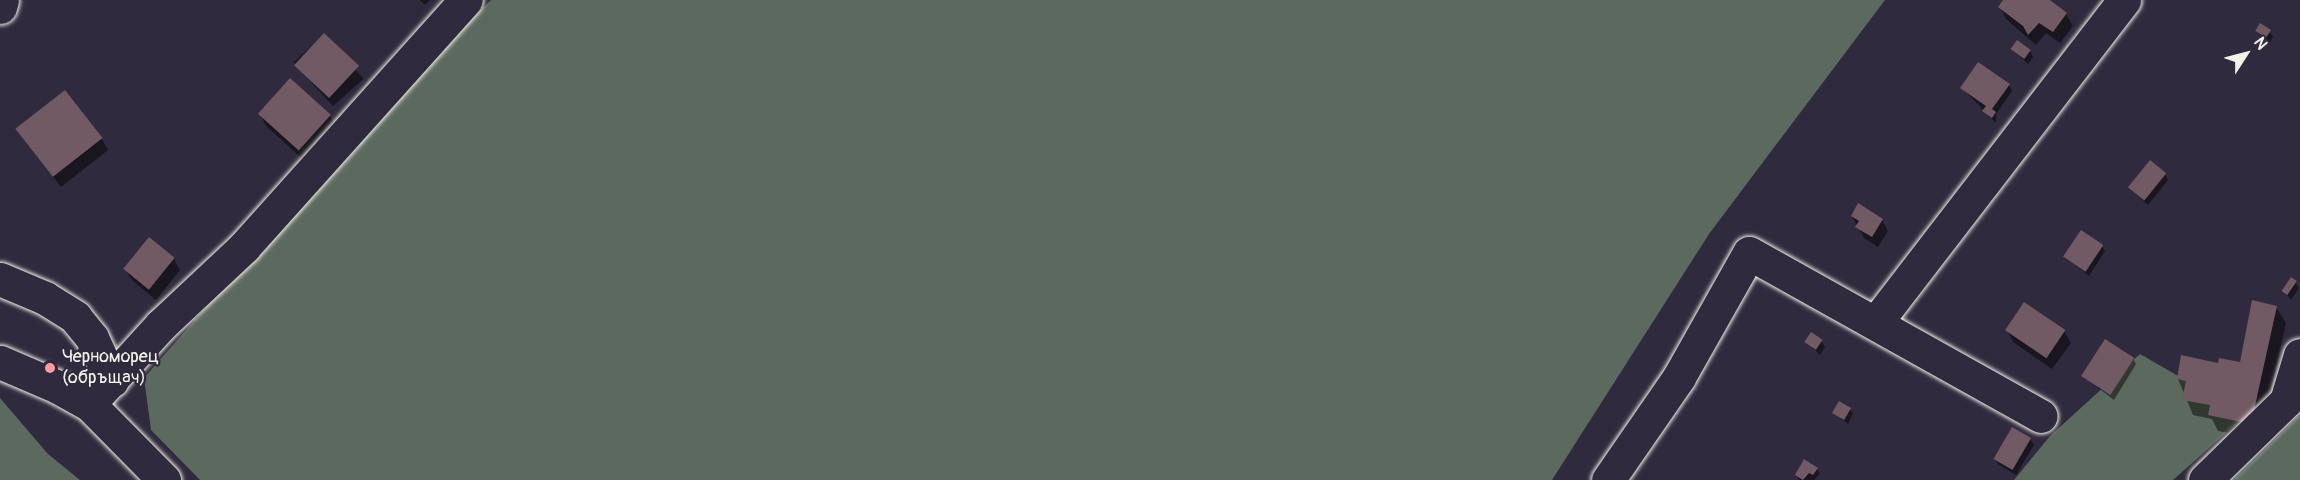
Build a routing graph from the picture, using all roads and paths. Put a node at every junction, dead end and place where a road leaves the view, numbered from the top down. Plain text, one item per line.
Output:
1 (2, 0) edge
2 (466, 0) edge
3 (2124, 0) edge
4 (0, 7) edge
5 (0, 279) edge
6 (1877, 321) junction
7 (2300, 355) edge
8 (0, 362) edge
9 (112, 381) junction
10 (89, 404) junction
11 (2042, 416) dead end
12 (164, 480) edge
13 (1608, 480) edge
14 (2205, 480) edge

1 - 4 street
2 - 9 street
3 - 6 street
5 - 9 street
6 - 11 street
6 - 13 street
7 - 14 street
8 - 10 street
9 - 10 street
10 - 12 street

